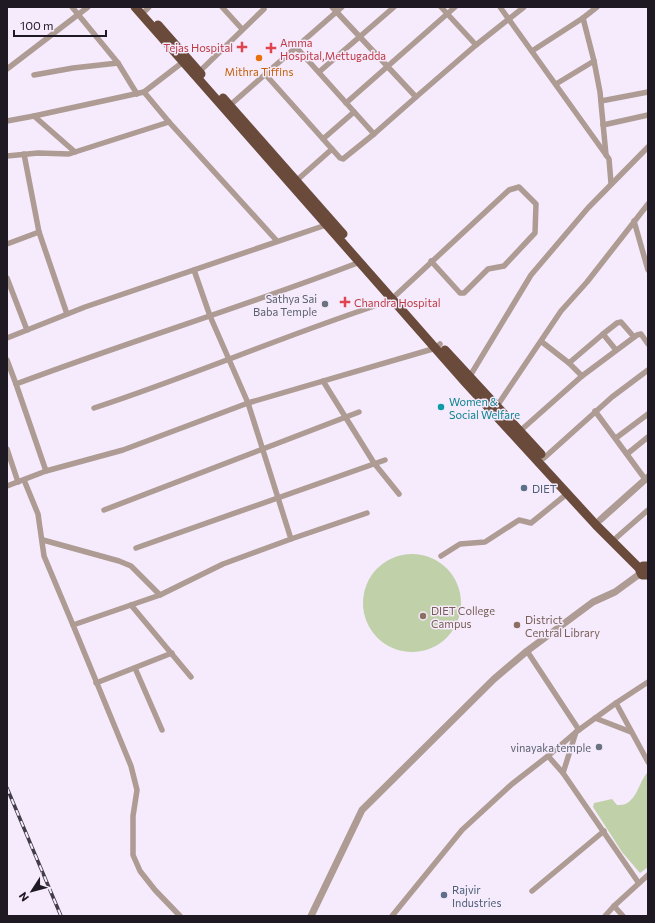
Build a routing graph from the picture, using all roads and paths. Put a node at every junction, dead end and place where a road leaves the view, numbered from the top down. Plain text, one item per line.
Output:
1 (72, 7) edge
2 (88, 7) edge
3 (135, 7) edge
4 (222, 7) edge
5 (342, 7) edge
6 (394, 7) edge
7 (441, 7) edge
8 (455, 7) edge
9 (500, 7) edge
10 (524, 7) edge
11 (597, 7) edge
12 (146, 8) edge
13 (265, 8) edge
14 (334, 9) edge
15 (446, 13) junction
16 (78, 14) junction
17 (508, 18) junction
18 (583, 18) junction
19 (242, 30) junction
20 (360, 36) junction
21 (476, 45) junction
22 (296, 47) junction
23 (532, 51) junction
24 (594, 61) junction
25 (183, 62) junction
26 (118, 64) junction
27 (388, 68) junction
28 (7, 69) edge
29 (200, 72) junction
30 (319, 72) junction
31 (265, 74) junction
32 (34, 75) dead end
33 (556, 84) junction
34 (144, 92) junction
35 (648, 92) edge
36 (137, 94) junction
37 (416, 97) junction
38 (601, 101) junction
39 (346, 103) junction
40 (228, 108) junction
41 (354, 112) junction
42 (648, 115) edge
43 (34, 116) junction
44 (7, 121) edge
45 (169, 122) junction
46 (603, 125) junction
47 (374, 134) junction
48 (323, 139) junction
49 (648, 147) edge
50 (332, 149) junction
51 (75, 152) junction
52 (24, 154) junction
53 (606, 155) junction
54 (7, 156) edge
55 (296, 180) junction
56 (612, 183) junction
57 (648, 204) edge
58 (634, 220) junction
59 (326, 224) junction
60 (39, 232) junction
61 (277, 241) junction
62 (7, 244) edge
63 (431, 261) junction
64 (360, 262) junction
65 (194, 270) junction
66 (648, 270) edge
67 (8, 282) edge
68 (394, 298) junction
69 (67, 314) junction
70 (210, 316) junction
71 (27, 330) junction
72 (604, 334) junction
73 (634, 337) junction
74 (7, 338) edge
75 (542, 342) junction
76 (648, 344) edge
77 (438, 346) junction
78 (616, 350) junction
79 (229, 358) junction
80 (7, 360) edge
81 (569, 363) junction
82 (648, 370) edge
83 (470, 376) junction
84 (582, 376) junction
85 (323, 381) junction
86 (16, 384) junction
87 (248, 403) junction
88 (497, 406) junction
89 (94, 408) dead end
90 (595, 411) junction
91 (359, 412) dead end
92 (648, 414) edge
93 (345, 418) junction
94 (520, 431) junction
95 (648, 437) edge
96 (616, 438) junction
97 (7, 449) edge
98 (263, 449) junction
99 (628, 454) junction
100 (544, 458) junction
101 (384, 460) dead end
102 (374, 463) junction
103 (46, 471) junction
104 (647, 478) edge
105 (21, 481) junction
106 (7, 486) edge
107 (568, 493) junction
108 (399, 494) dead end
109 (278, 497) junction
110 (104, 510) dead end
111 (648, 510) edge
112 (368, 513) dead end
113 (600, 520) junction
114 (616, 538) junction
115 (291, 539) junction
116 (43, 540) junction
117 (136, 548) dead end
118 (442, 556) dead end
119 (645, 569) edge
120 (160, 595) junction
121 (132, 605) junction
122 (73, 625) junction
123 (527, 651) junction
124 (172, 654) junction
125 (135, 668) junction
126 (191, 677) dead end
127 (648, 682) edge
128 (96, 684) junction
129 (616, 703) junction
130 (595, 718) junction
131 (162, 730) dead end
132 (578, 731) junction
133 (631, 732) junction
134 (548, 756) junction
135 (648, 762) edge
136 (563, 773) junction
137 (604, 831) junction
138 (648, 875) edge
139 (638, 882) junction
140 (532, 892) dead end
141 (614, 906) junction
142 (180, 916) edge
143 (311, 916) edge
144 (392, 916) edge
145 (605, 916) edge
146 (622, 916) edge

1 - 16 street
2 - 16 street
3 - 25 highway
4 - 19 street
5 - 14 street
6 - 20 street
7 - 15 street
8 - 15 street
9 - 17 street
10 - 17 street
11 - 18 street
12 - 29 highway
13 - 19 street
14 - 20 street
14 - 22 street
15 - 21 street
15 - 27 street
16 - 26 street
16 - 28 street
17 - 21 street
17 - 23 street
18 - 23 street
18 - 24 street
19 - 29 street
20 - 27 street
20 - 30 street
21 - 37 street
22 - 30 street
22 - 31 street
23 - 33 street
24 - 33 street
24 - 38 street
25 - 34 street
25 - 40 highway
26 - 32 street
26 - 36 street
27 - 37 street
27 - 39 street
29 - 40 highway
30 - 39 street
31 - 40 street
31 - 48 street
33 - 53 street
34 - 36 street
34 - 45 street
35 - 38 street
36 - 43 street
37 - 47 street
38 - 46 street
39 - 41 street
40 - 55 highway
40 - 59 highway
41 - 47 street
41 - 48 street
42 - 46 street
43 - 44 street
43 - 51 street
45 - 51 street
45 - 61 street
46 - 53 street
47 - 50 street
48 - 50 street
49 - 56 street
50 - 55 street
51 - 52 street
52 - 54 street
52 - 60 street
53 - 56 street
55 - 68 highway
56 - 83 street
57 - 58 street
58 - 66 street
58 - 75 street
59 - 61 street
59 - 64 highway
60 - 62 street
60 - 69 street
61 - 65 street
63 - 63 street
63 - 68 street
64 - 68 highway
64 - 70 street
65 - 69 street
65 - 70 street
67 - 71 street
68 - 77 highway
68 - 79 street
69 - 71 street
70 - 79 street
70 - 86 street
71 - 74 street
72 - 73 street
72 - 78 street
72 - 81 street
73 - 76 street
73 - 78 street
75 - 81 street
75 - 88 street
77 - 83 highway
77 - 85 street
77 - 107 highway
78 - 84 street
79 - 87 street
79 - 89 street
80 - 86 street
81 - 84 street
82 - 90 street
83 - 88 highway
84 - 94 street
85 - 87 street
85 - 93 street
86 - 103 street
87 - 98 street
87 - 103 street
88 - 94 highway
90 - 96 street
90 - 100 street
91 - 93 street
92 - 96 street
93 - 98 street
93 - 102 street
94 - 100 highway
95 - 99 street
96 - 99 street
97 - 105 street
98 - 109 street
98 - 110 street
99 - 104 street
100 - 113 highway
101 - 102 street
102 - 108 street
102 - 109 street
103 - 105 street
104 - 113 street
105 - 106 street
105 - 116 street
107 - 118 street
107 - 119 highway
109 - 115 street
109 - 117 street
111 - 114 street
112 - 115 street
113 - 114 highway
114 - 119 highway
115 - 120 street
116 - 120 street
116 - 122 street
119 - 123 street
120 - 121 street
121 - 122 street
121 - 124 street
122 - 128 street
123 - 132 street
123 - 143 street
124 - 125 street
124 - 126 street
125 - 128 street
125 - 131 street
127 - 129 street
128 - 142 street
129 - 130 street
129 - 133 street
130 - 132 street
130 - 133 street
132 - 134 street
132 - 136 street
133 - 135 street
134 - 136 street
134 - 144 street
136 - 137 street
137 - 139 street
137 - 140 street
138 - 139 street
139 - 141 street
141 - 145 street
141 - 146 street

